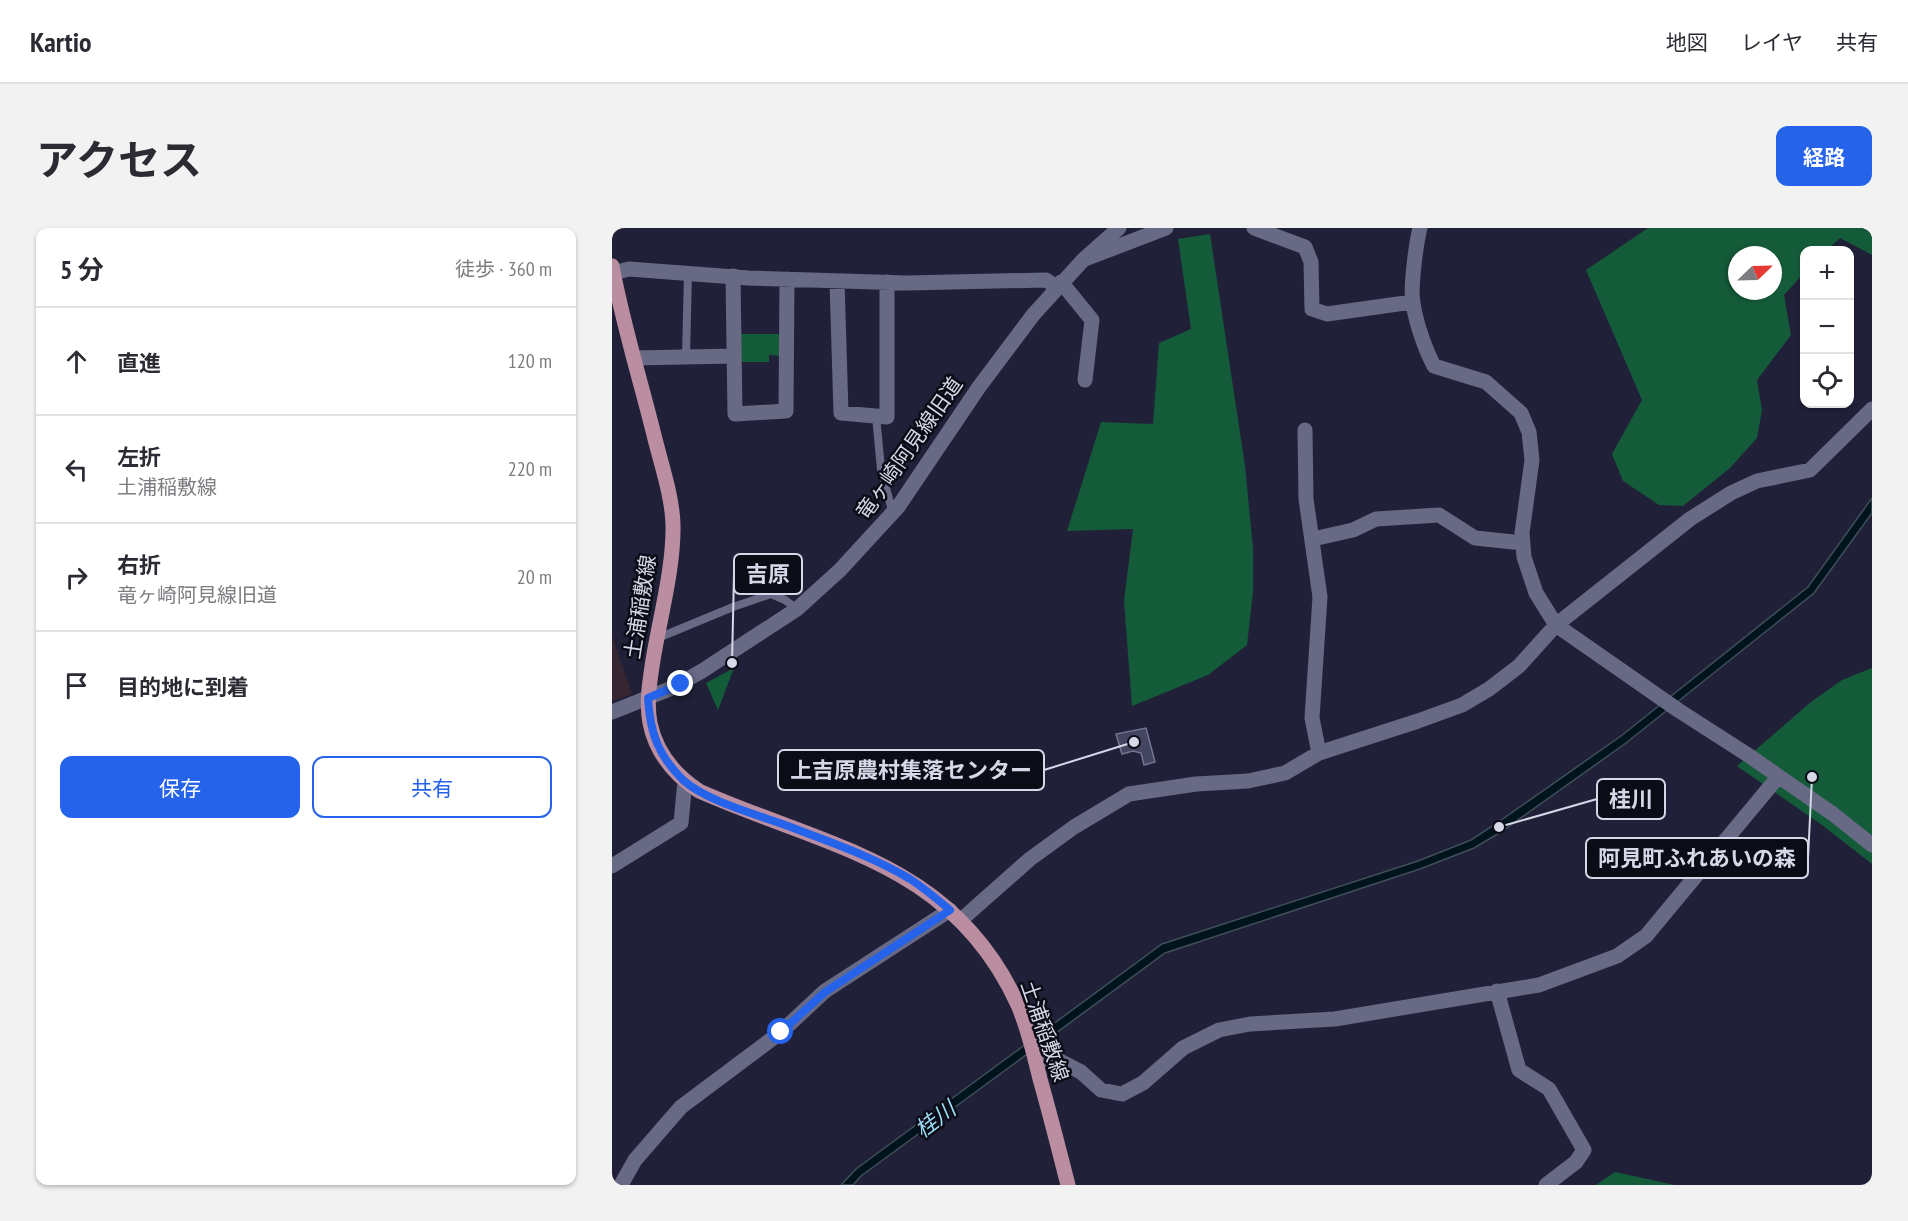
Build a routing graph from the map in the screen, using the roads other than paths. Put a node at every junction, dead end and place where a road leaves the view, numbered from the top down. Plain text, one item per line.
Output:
1 (1119, 228) edge
2 (1166, 228) edge
3 (1254, 228) edge
4 (1420, 228) edge
5 (1084, 260) junction
6 (613, 270) edge
7 (688, 273) junction
8 (733, 276) junction
9 (787, 279) junction
10 (837, 281) junction
11 (886, 282) junction
12 (1059, 285) junction
13 (615, 291) edge
14 (1412, 302) junction
15 (734, 356) junction
16 (686, 357) junction
17 (634, 358) junction
18 (1085, 380) dead end
19 (1872, 409) edge
20 (876, 416) junction
21 (1305, 430) dead end
22 (893, 514) junction
23 (1313, 539) junction
24 (1523, 543) junction
25 (797, 609) junction
26 (1556, 625) junction
27 (656, 639) junction
28 (648, 698) junction
29 (612, 712) edge
30 (1319, 753) junction
31 (1778, 777) junction
32 (685, 781) junction
33 (1872, 845) edge
34 (612, 866) edge
35 (956, 915) junction
36 (1497, 991) junction
37 (1035, 1060) junction
38 (621, 1185) edge
39 (1068, 1185) edge
40 (1546, 1185) edge

1 - 5 street, 竜ヶ崎阿見線旧道
2 - 5 street
3 - 14 street
4 - 14 street
5 - 12 street, 竜ヶ崎阿見線旧道
6 - 7 street
6 - 13 main road, 土浦稲敷線
7 - 8 street
7 - 16 lane
8 - 9 street
8 - 15 street
9 - 10 street
9 - 15 street
10 - 11 street
10 - 20 street
11 - 12 street
11 - 20 street
12 - 18 street
12 - 22 street, 竜ヶ崎阿見線旧道
13 - 17 main road, 土浦稲敷線
14 - 24 street
15 - 16 street
16 - 17 street
17 - 27 main road, 土浦稲敷線
19 - 26 street
20 - 22 lane
21 - 23 street
22 - 25 street, 竜ヶ崎阿見線旧道
23 - 24 street
23 - 30 street
24 - 26 street
25 - 27 lane
25 - 28 street, 竜ヶ崎阿見線旧道
26 - 30 street
26 - 31 street
27 - 28 main road, 土浦稲敷線
28 - 29 street, 竜ヶ崎阿見線旧道
28 - 32 main road, 土浦稲敷線
30 - 35 street
31 - 33 street
31 - 36 street
32 - 34 street
32 - 35 main road, 土浦稲敷線
35 - 37 main road, 土浦稲敷線
35 - 38 street
36 - 37 street
36 - 40 street
37 - 39 main road, 土浦稲敷線

